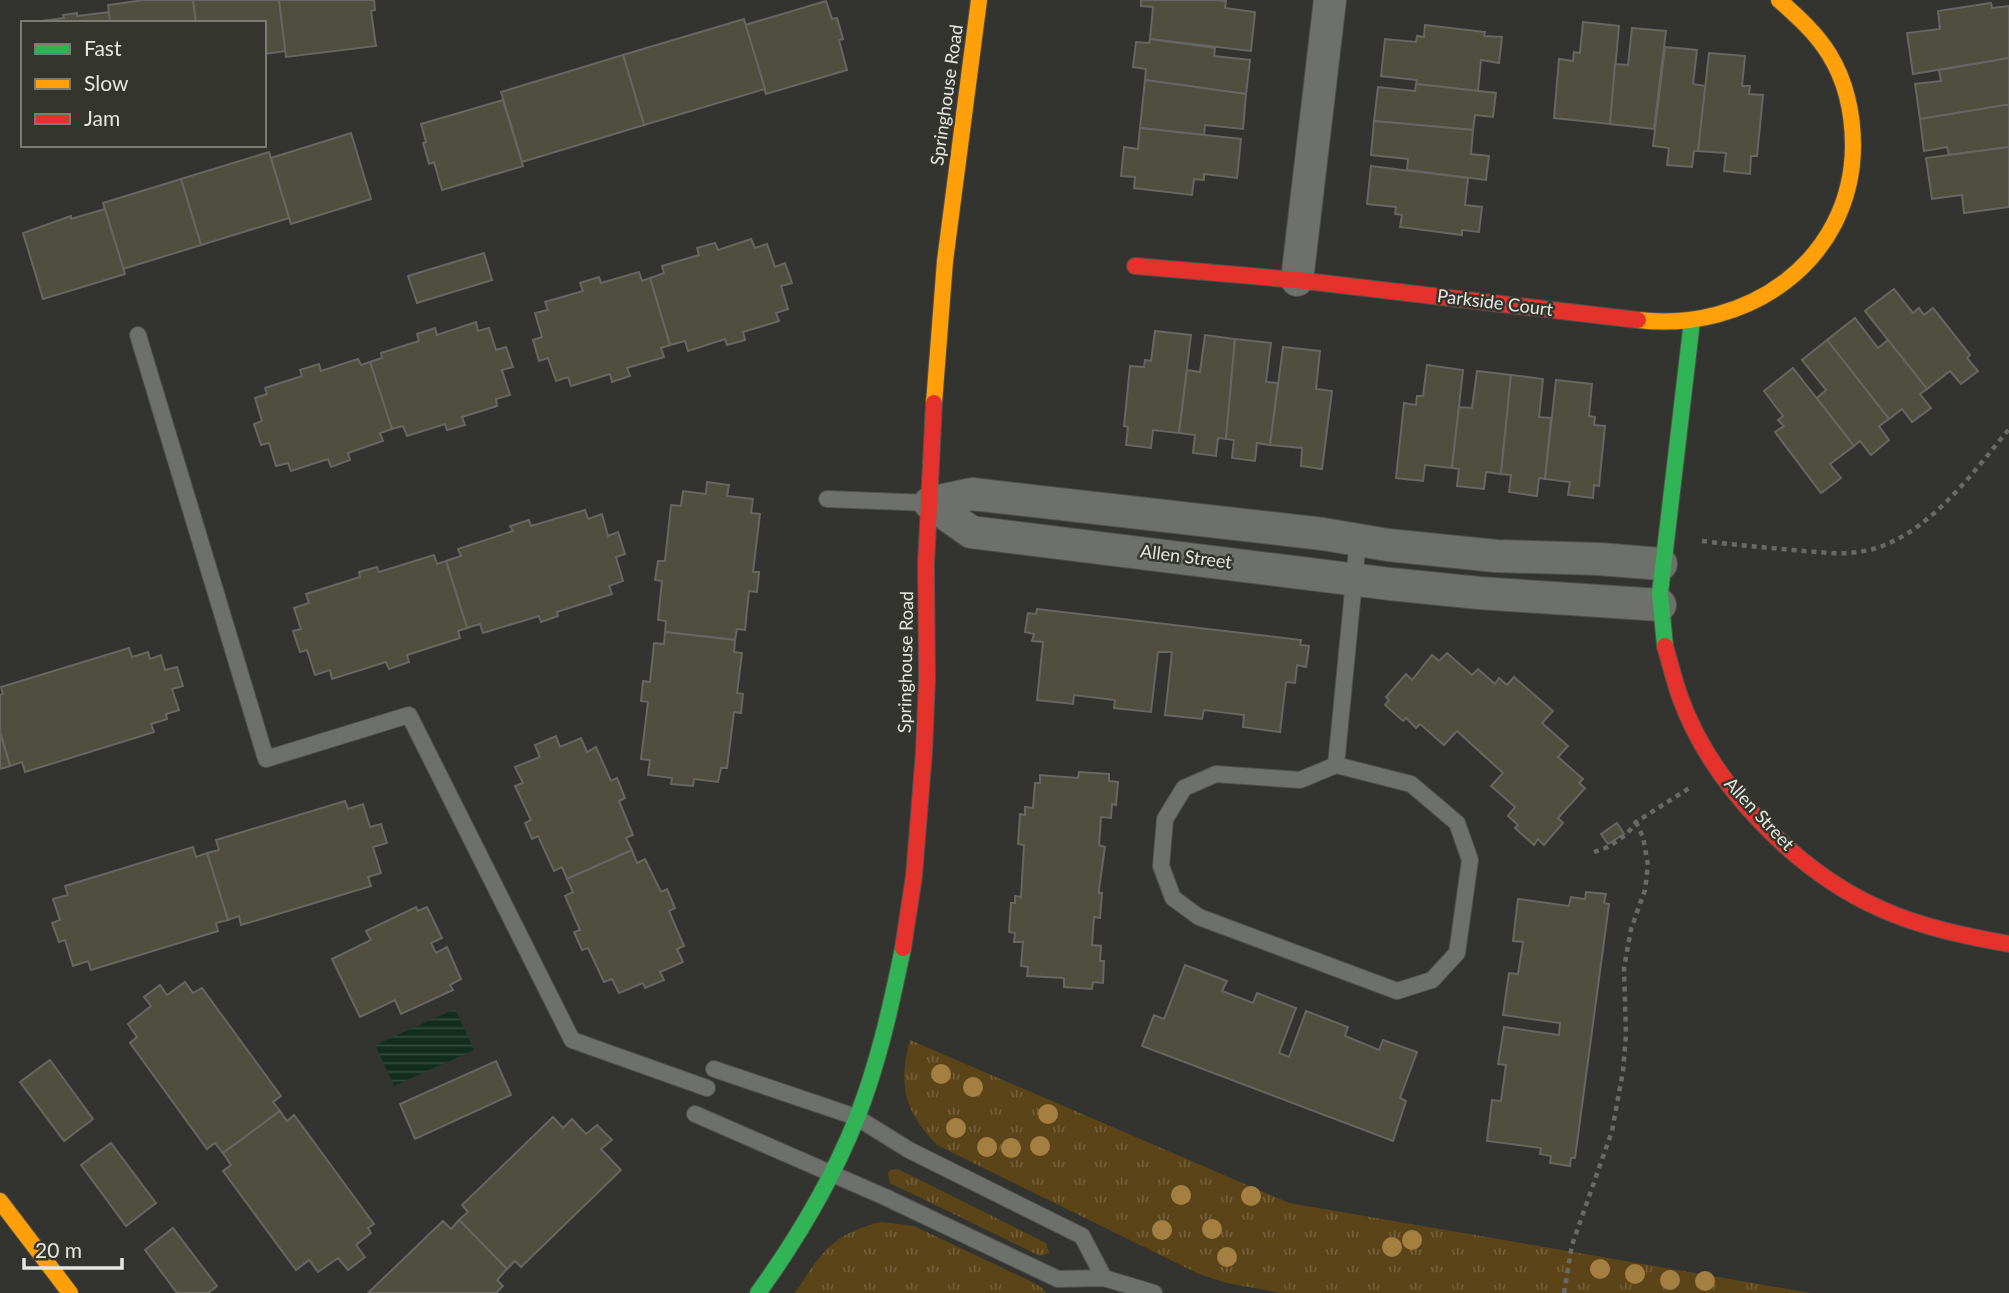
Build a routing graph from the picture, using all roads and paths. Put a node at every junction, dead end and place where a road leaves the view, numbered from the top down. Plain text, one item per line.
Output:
1 (979, 0) edge
2 (1330, 0) edge
3 (1779, 0) edge
4 (1135, 266) dead end
5 (1297, 280) junction
6 (1692, 321) junction
7 (138, 335) dead end
8 (2009, 429) edge
9 (827, 499) dead end
10 (930, 503) junction
11 (1358, 540) junction
12 (1697, 541) dead end
13 (1661, 564) junction
14 (1355, 579) junction
15 (1660, 605) junction
16 (1336, 765) junction
17 (1718, 769) junction
18 (1636, 822) junction
19 (1594, 852) dead end
20 (2009, 944) edge
21 (714, 1069) dead end
22 (706, 1088) dead end
23 (695, 1114) dead end
24 (856, 1117) junction
25 (832, 1173) junction
26 (0, 1201) edge
27 (1104, 1278) junction
28 (70, 1293) edge
29 (758, 1293) edge
30 (1096, 1293) edge
31 (1154, 1293) edge
32 (1563, 1293) edge

1 - 10 street, Springhouse Road
2 - 5 street
3 - 6 street, Parkside Court
4 - 5 street, Parkside Court
5 - 6 street, Parkside Court
6 - 13 street
7 - 22 lane
8 - 12 path
9 - 10 lane
10 - 11 street, Allen Street
10 - 14 street, Allen Street
10 - 24 street, Springhouse Road
11 - 13 street, Allen Street
11 - 14 lane
13 - 15 street
14 - 15 street, Allen Street
14 - 16 lane
15 - 17 street, Allen Street
16 - 16 lane
17 - 18 path
17 - 20 street, Allen Street
18 - 19 path
18 - 32 path
21 - 24 lane
23 - 25 lane
24 - 25 street, Springhouse Road
24 - 27 lane
25 - 27 lane
25 - 29 street, Springhouse Road
26 - 28 street
27 - 30 lane
27 - 31 lane

